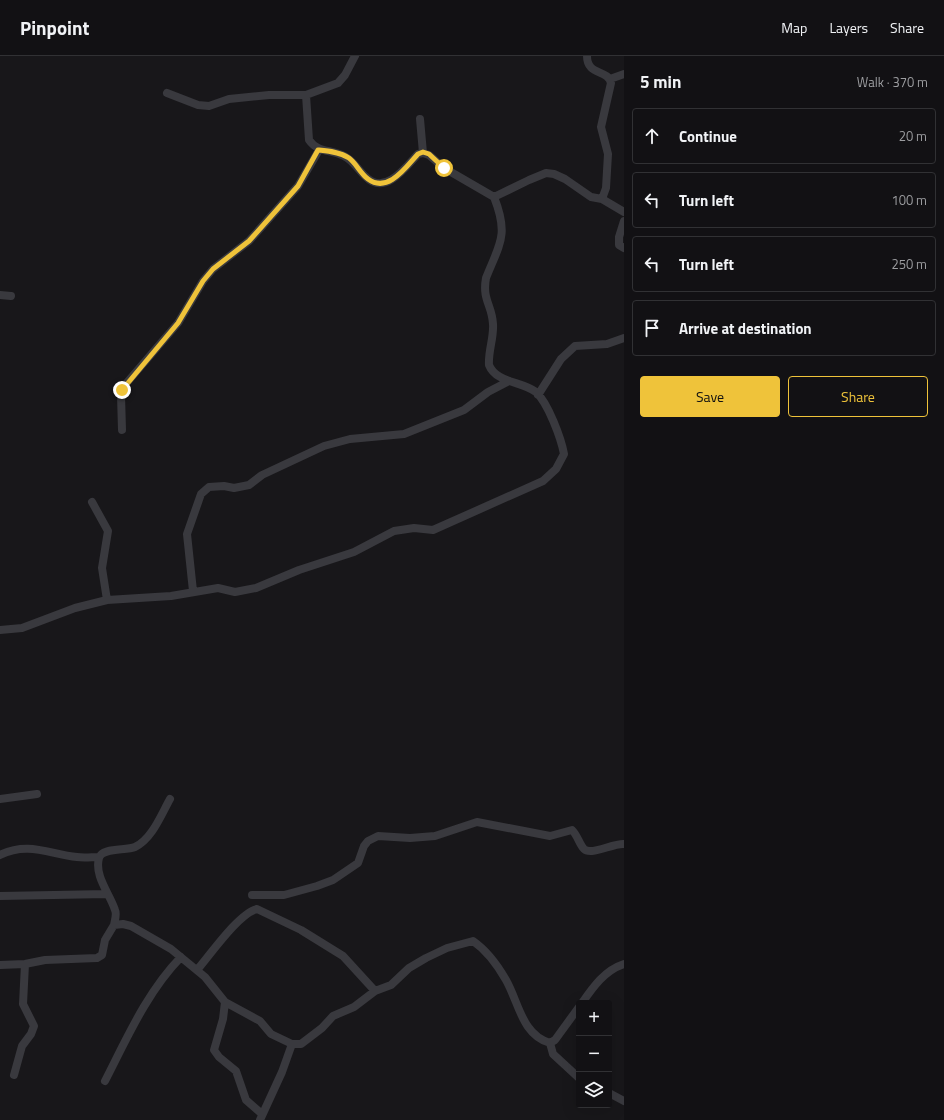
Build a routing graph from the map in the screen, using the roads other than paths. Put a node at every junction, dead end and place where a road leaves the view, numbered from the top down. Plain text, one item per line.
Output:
1 (355, 56) edge
2 (587, 56) edge
3 (624, 74) edge
4 (610, 79) junction
5 (167, 93) dead end
6 (306, 95) junction
7 (420, 119) dead end
8 (318, 150) junction
9 (423, 152) junction
10 (494, 197) junction
11 (602, 199) junction
12 (624, 212) edge
13 (624, 221) edge
14 (624, 248) edge
15 (0, 295) edge
16 (11, 296) dead end
17 (624, 338) edge
18 (509, 381) junction
19 (538, 395) junction
20 (122, 430) dead end
21 (92, 502) dead end
22 (193, 591) junction
23 (107, 600) junction
24 (0, 630) edge
25 (37, 794) dead end
26 (0, 798) edge
27 (170, 799) dead end
28 (624, 844) edge
29 (0, 854) edge
30 (99, 856) junction
31 (107, 894) junction
32 (252, 895) dead end
33 (0, 896) edge
34 (114, 924) junction
35 (181, 957) junction
36 (25, 964) junction
37 (624, 964) edge
38 (0, 965) edge
39 (197, 970) junction
40 (375, 991) junction
41 (584, 1000) edge
42 (225, 1002) junction
43 (576, 1011) edge
44 (550, 1043) junction
45 (292, 1044) junction
46 (14, 1075) dead end
47 (576, 1075) edge
48 (106, 1081) dead end
49 (612, 1095) edge
50 (624, 1101) edge
51 (261, 1117) edge

1 - 6 street
2 - 4 street
3 - 4 street
4 - 11 street
5 - 6 street
6 - 8 street
7 - 9 street
8 - 9 street
8 - 20 street
9 - 10 street
10 - 11 street
10 - 18 street
11 - 12 street
13 - 14 street
15 - 16 street
17 - 19 street
18 - 19 street
18 - 22 street
19 - 22 street
21 - 23 street
22 - 23 street
23 - 24 street
25 - 26 street
27 - 30 street
28 - 32 street
29 - 30 street
30 - 31 street
31 - 33 street
31 - 34 street
34 - 35 street
34 - 36 street
35 - 39 street
35 - 48 street
36 - 38 street
36 - 46 street
37 - 41 street
39 - 40 street
39 - 42 street
40 - 44 street
40 - 45 street
42 - 45 street
42 - 51 street
43 - 44 street
44 - 47 street
45 - 51 street
49 - 50 street

